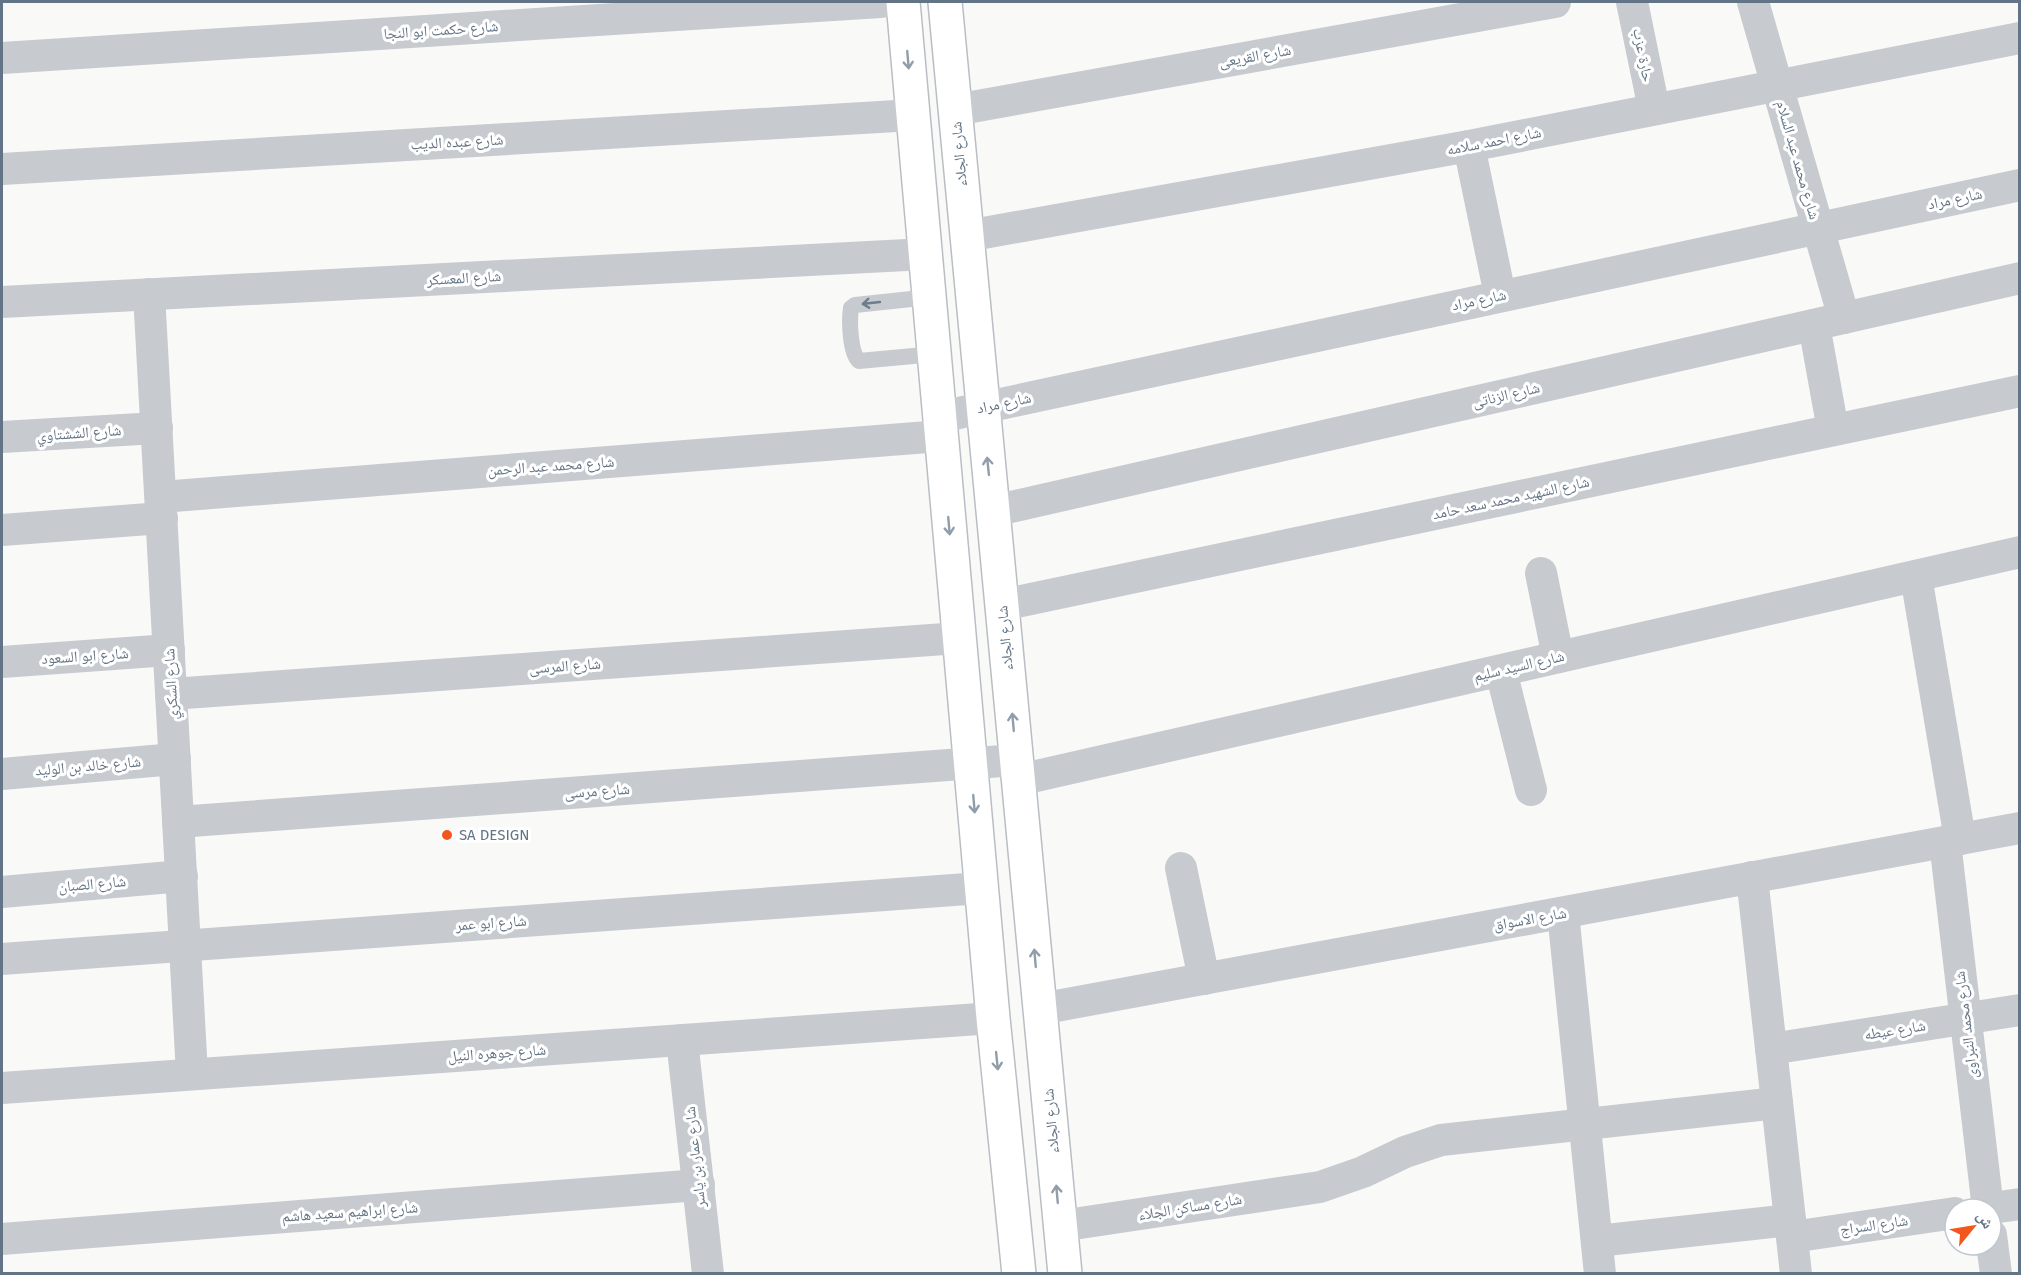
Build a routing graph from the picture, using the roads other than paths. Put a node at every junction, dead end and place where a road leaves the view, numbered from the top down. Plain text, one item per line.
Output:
1 (881, 2) edge
2 (903, 2) edge
3 (945, 2) edge
4 (1556, 2) edge
5 (1632, 2) edge
6 (1753, 2) edge
7 (2019, 38) edge
8 (2, 58) edge
9 (1777, 85) junction
10 (1654, 109) junction
11 (955, 110) junction
12 (913, 116) junction
13 (1469, 146) junction
14 (2, 169) edge
15 (2019, 185) edge
16 (1818, 228) junction
17 (967, 236) junction
18 (926, 254) junction
19 (2019, 278) edge
20 (149, 294) junction
21 (1500, 295) junction
22 (930, 297) junction
23 (2, 302) edge
24 (1844, 318) junction
25 (1814, 325) junction
26 (935, 354) junction
27 (2019, 391) edge
28 (983, 408) junction
29 (941, 426) junction
30 (157, 428) junction
31 (1833, 430) junction
32 (2, 437) edge
33 (161, 507) junction
34 (993, 511) junction
35 (2, 530) edge
36 (2019, 552) edge
37 (1541, 573) dead end
38 (1916, 576) junction
39 (1002, 605) junction
40 (959, 638) junction
41 (169, 650) junction
42 (1558, 657) junction
43 (2, 662) edge
44 (1501, 670) junction
45 (171, 694) junction
46 (175, 759) junction
47 (970, 763) junction
48 (1017, 770) junction
49 (2, 774) edge
50 (1531, 790) dead end
51 (178, 822) junction
52 (2019, 828) edge
53 (1953, 840) junction
54 (1181, 868) dead end
55 (182, 876) junction
56 (1752, 877) junction
57 (981, 888) junction
58 (2, 892) edge
59 (1563, 913) junction
60 (186, 945) junction
61 (2, 959) edge
62 (1204, 979) junction
63 (1040, 1009) junction
64 (2019, 1010) edge
65 (993, 1018) junction
66 (1966, 1019) junction
67 (682, 1040) junction
68 (1771, 1049) junction
69 (192, 1074) junction
70 (2, 1088) edge
71 (1777, 1103) junction
72 (1584, 1124) junction
73 (699, 1185) junction
74 (1986, 1197) edge
75 (2019, 1204) edge
76 (2003, 1206) edge
77 (1943, 1214) edge
78 (1060, 1226) junction
79 (1791, 1229) junction
80 (2, 1239) edge
81 (1597, 1241) junction
82 (1994, 1257) edge
83 (708, 1274) edge
84 (1019, 1274) edge
85 (1065, 1274) edge
86 (1600, 1274) edge
87 (1796, 1274) edge
88 (1996, 1274) edge

1 - 8 street, شارع حكمت ابو النجا
2 -> 12 main road
3 - 11 main road, شارع الجلاء
4 - 11 street, شارع القريعى
5 - 10 street, حارة عزب
6 - 9 street, شارع محمد عبد السلام
7 - 9 street, شارع احمد سلامه
9 - 10 street, شارع احمد سلامه
9 - 16 street, شارع محمد عبد السلام
10 - 13 street, شارع احمد سلامه
11 - 17 main road, شارع الجلاء
12 - 14 street, شارع عبده الديب
12 - 18 main road
13 - 17 street, شارع احمد سلامه
13 - 21 street
15 - 16 street, شارع مراد
16 - 21 street, شارع مراد
16 - 24 street, شارع محمد عبد السلام
17 - 28 main road, شارع الجلاء
18 - 20 street, شارع المعسكر
18 - 22 main road
19 - 24 street, شارع الزناتى
20 - 23 street, شارع المعسكر
20 - 30 street, شارع السكري
21 - 28 street, شارع مراد
22 - 26 main road
22 -> 26 lane
24 - 25 street, شارع الزناتى
25 - 31 street
25 - 34 street, شارع الزناتى
26 - 29 main road
27 - 31 street, شارع الشهيد محمد سعد حامد
28 - 29 street, شارع مراد
34 -> 28 main road, شارع الجلاء
29 - 33 street, شارع محمد عبد الرحمن
29 -> 40 main road
30 - 32 street, شارع الششتاوي
30 - 33 street, شارع السكري
31 - 39 street, شارع الشهيد محمد سعد حامد
33 - 35 street, شارع محمد عبد الرحمن
33 - 41 street, شارع السكري
34 - 39 main road, شارع الجلاء
36 - 38 street, شارع السيد سليم
37 - 42 street
38 - 42 street, شارع السيد سليم
38 - 53 street, شارع محمد النبراوى
48 -> 39 main road, شارع الجلاء
40 - 45 street, شارع المرسى
40 - 47 main road
41 - 43 street, شارع ابو السعود
41 - 45 street, شارع السكري
42 - 44 street, شارع السيد سليم
44 - 48 street, شارع السيد سليم
44 - 50 street
45 - 46 street, شارع السكري
46 - 49 street, شارع خالد بن الوليد
46 - 51 street, شارع السكري
47 - 48 street, شارع مرسى
47 - 51 street, شارع مرسى
47 -> 57 main road
63 -> 48 main road, شارع الجلاء
51 - 55 street, شارع السكري
52 - 53 street, شارع الاسواق
53 - 56 street, شارع الاسواق
53 - 66 street, شارع محمد النبراوى
54 - 62 street
55 - 58 street, شارع الصبان
55 - 60 street, شارع السكري
56 - 59 street, شارع الاسواق
56 - 68 street
57 - 60 street, شارع ابو عمر
57 - 65 main road
59 - 62 street, شارع الاسواق
59 - 72 street
60 - 61 street, شارع ابو عمر
60 - 69 street, شارع السكري
62 - 63 street, شارع الاسواق
78 -> 63 main road, شارع الجلاء
64 - 66 street, شارع عيطه
65 - 67 street, شارع جوهره النيل
65 -> 84 main road
66 - 68 street, شارع عيطه
66 - 74 street, شارع محمد النبراوى
67 - 69 street, شارع جوهره النيل
67 - 73 street, شارع عمار بن ياسر
68 - 71 street
69 - 70 street, شارع جوهره النيل
71 - 72 street, شارع مساكن الجلاء
71 - 79 street
72 - 78 street, شارع مساكن الجلاء
72 - 81 street
73 - 80 street, شارع ابراهيم سعيد هاشم
73 - 83 street, شارع عمار بن ياسر
75 - 76 street
77 - 79 street, شارع السراج
78 - 85 main road, شارع الجلاء
79 - 81 street, شارع السراج
79 - 87 street
81 - 86 street
82 - 88 street

